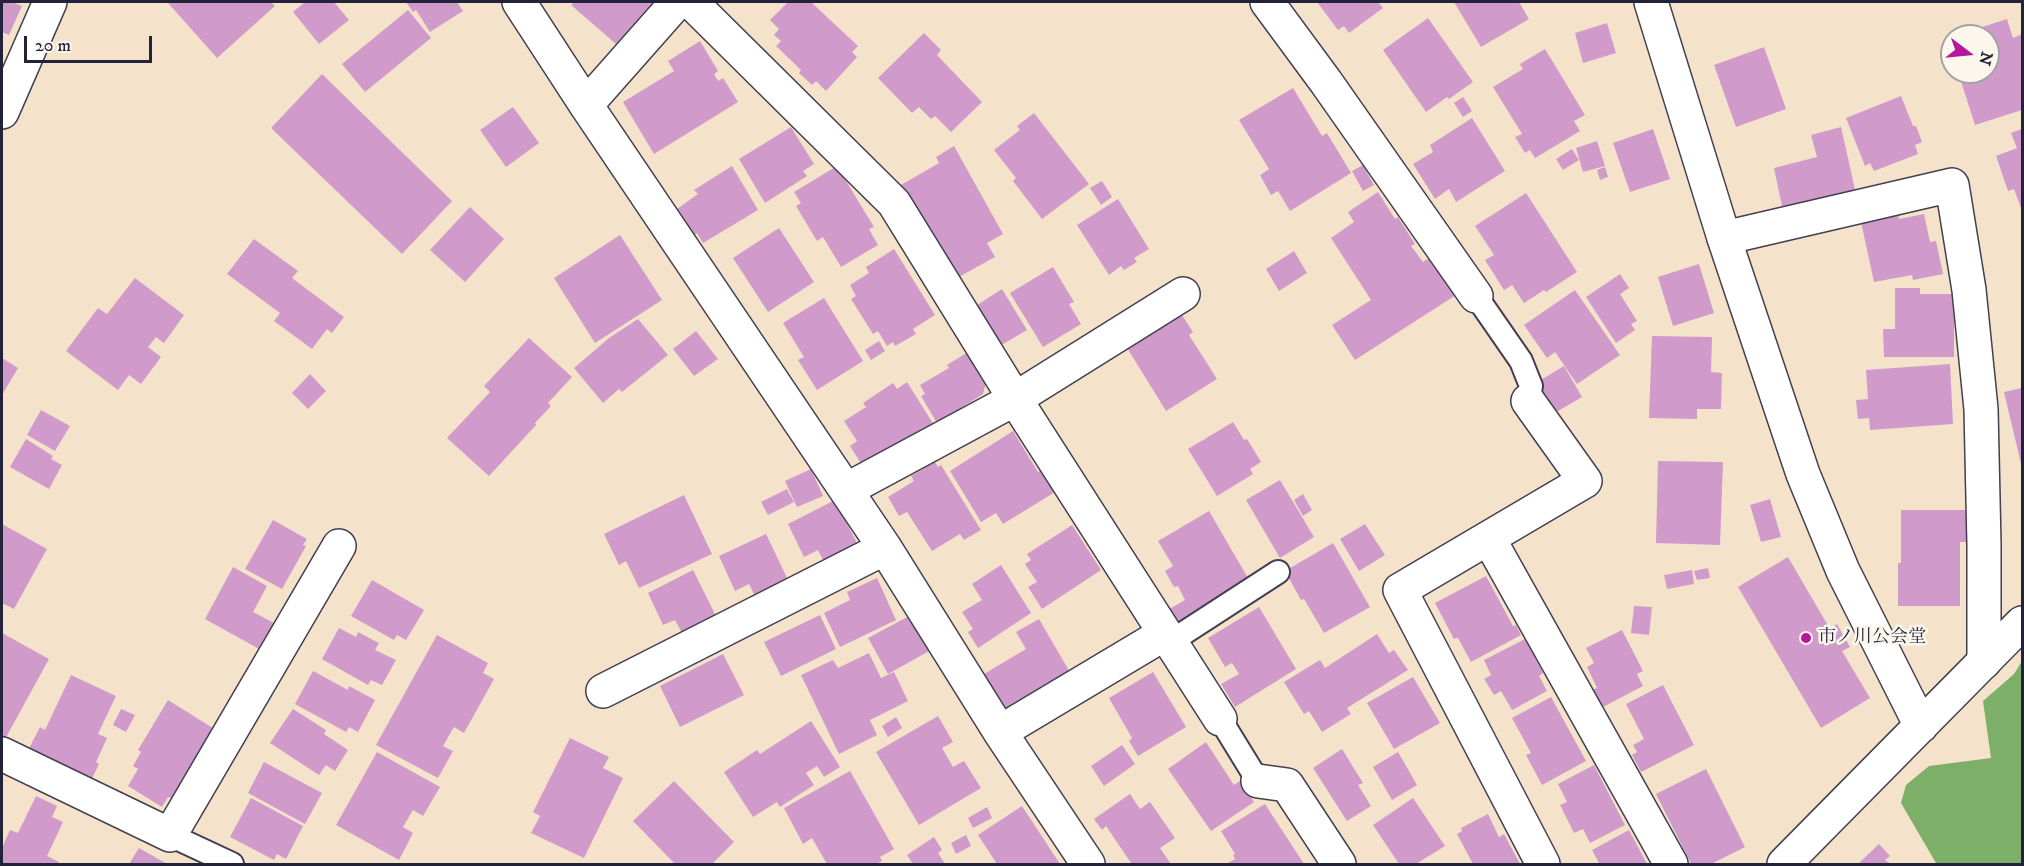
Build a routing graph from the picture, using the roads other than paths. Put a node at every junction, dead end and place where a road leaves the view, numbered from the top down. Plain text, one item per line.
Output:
1 (50, 2) edge
2 (519, 2) edge
3 (676, 2) edge
4 (691, 2) edge
5 (1267, 2) edge
6 (1651, 2) edge
7 (586, 105) junction
8 (2, 112) edge
9 (1724, 238) junction
10 (1183, 294) dead end
11 (1476, 296) joint
12 (1015, 399) junction
13 (1528, 401) joint
14 (846, 490) junction
15 (1489, 539) junction
16 (339, 546) dead end
17 (885, 548) junction
18 (1278, 572) dead end
19 (2022, 623) edge
20 (1167, 638) junction
21 (1984, 662) junction
22 (603, 691) dead end
23 (1220, 719) joint
24 (1921, 726) junction
25 (1000, 732) junction
26 (2, 754) edge
27 (1258, 781) joint
28 (170, 835) junction
29 (231, 864) edge
30 (1088, 864) edge
31 (1339, 864) edge
32 (1543, 864) edge
33 (1671, 864) edge
34 (1784, 864) edge

1 - 8 street
2 - 7 street
3 - 7 street
4 - 12 street
5 - 11 street
6 - 9 street
7 - 14 street
9 - 21 street
9 - 24 street
10 - 12 street
11 - 13 lane
12 - 14 street
12 - 20 street
13 - 15 street
14 - 17 street
15 - 32 street
15 - 33 street
16 - 28 street
17 - 22 street
17 - 25 street
18 - 20 lane
19 - 21 street
20 - 23 street
20 - 25 street
21 - 24 street
23 - 27 lane
24 - 34 street
25 - 30 street
26 - 28 street
27 - 31 street
28 - 29 lane

